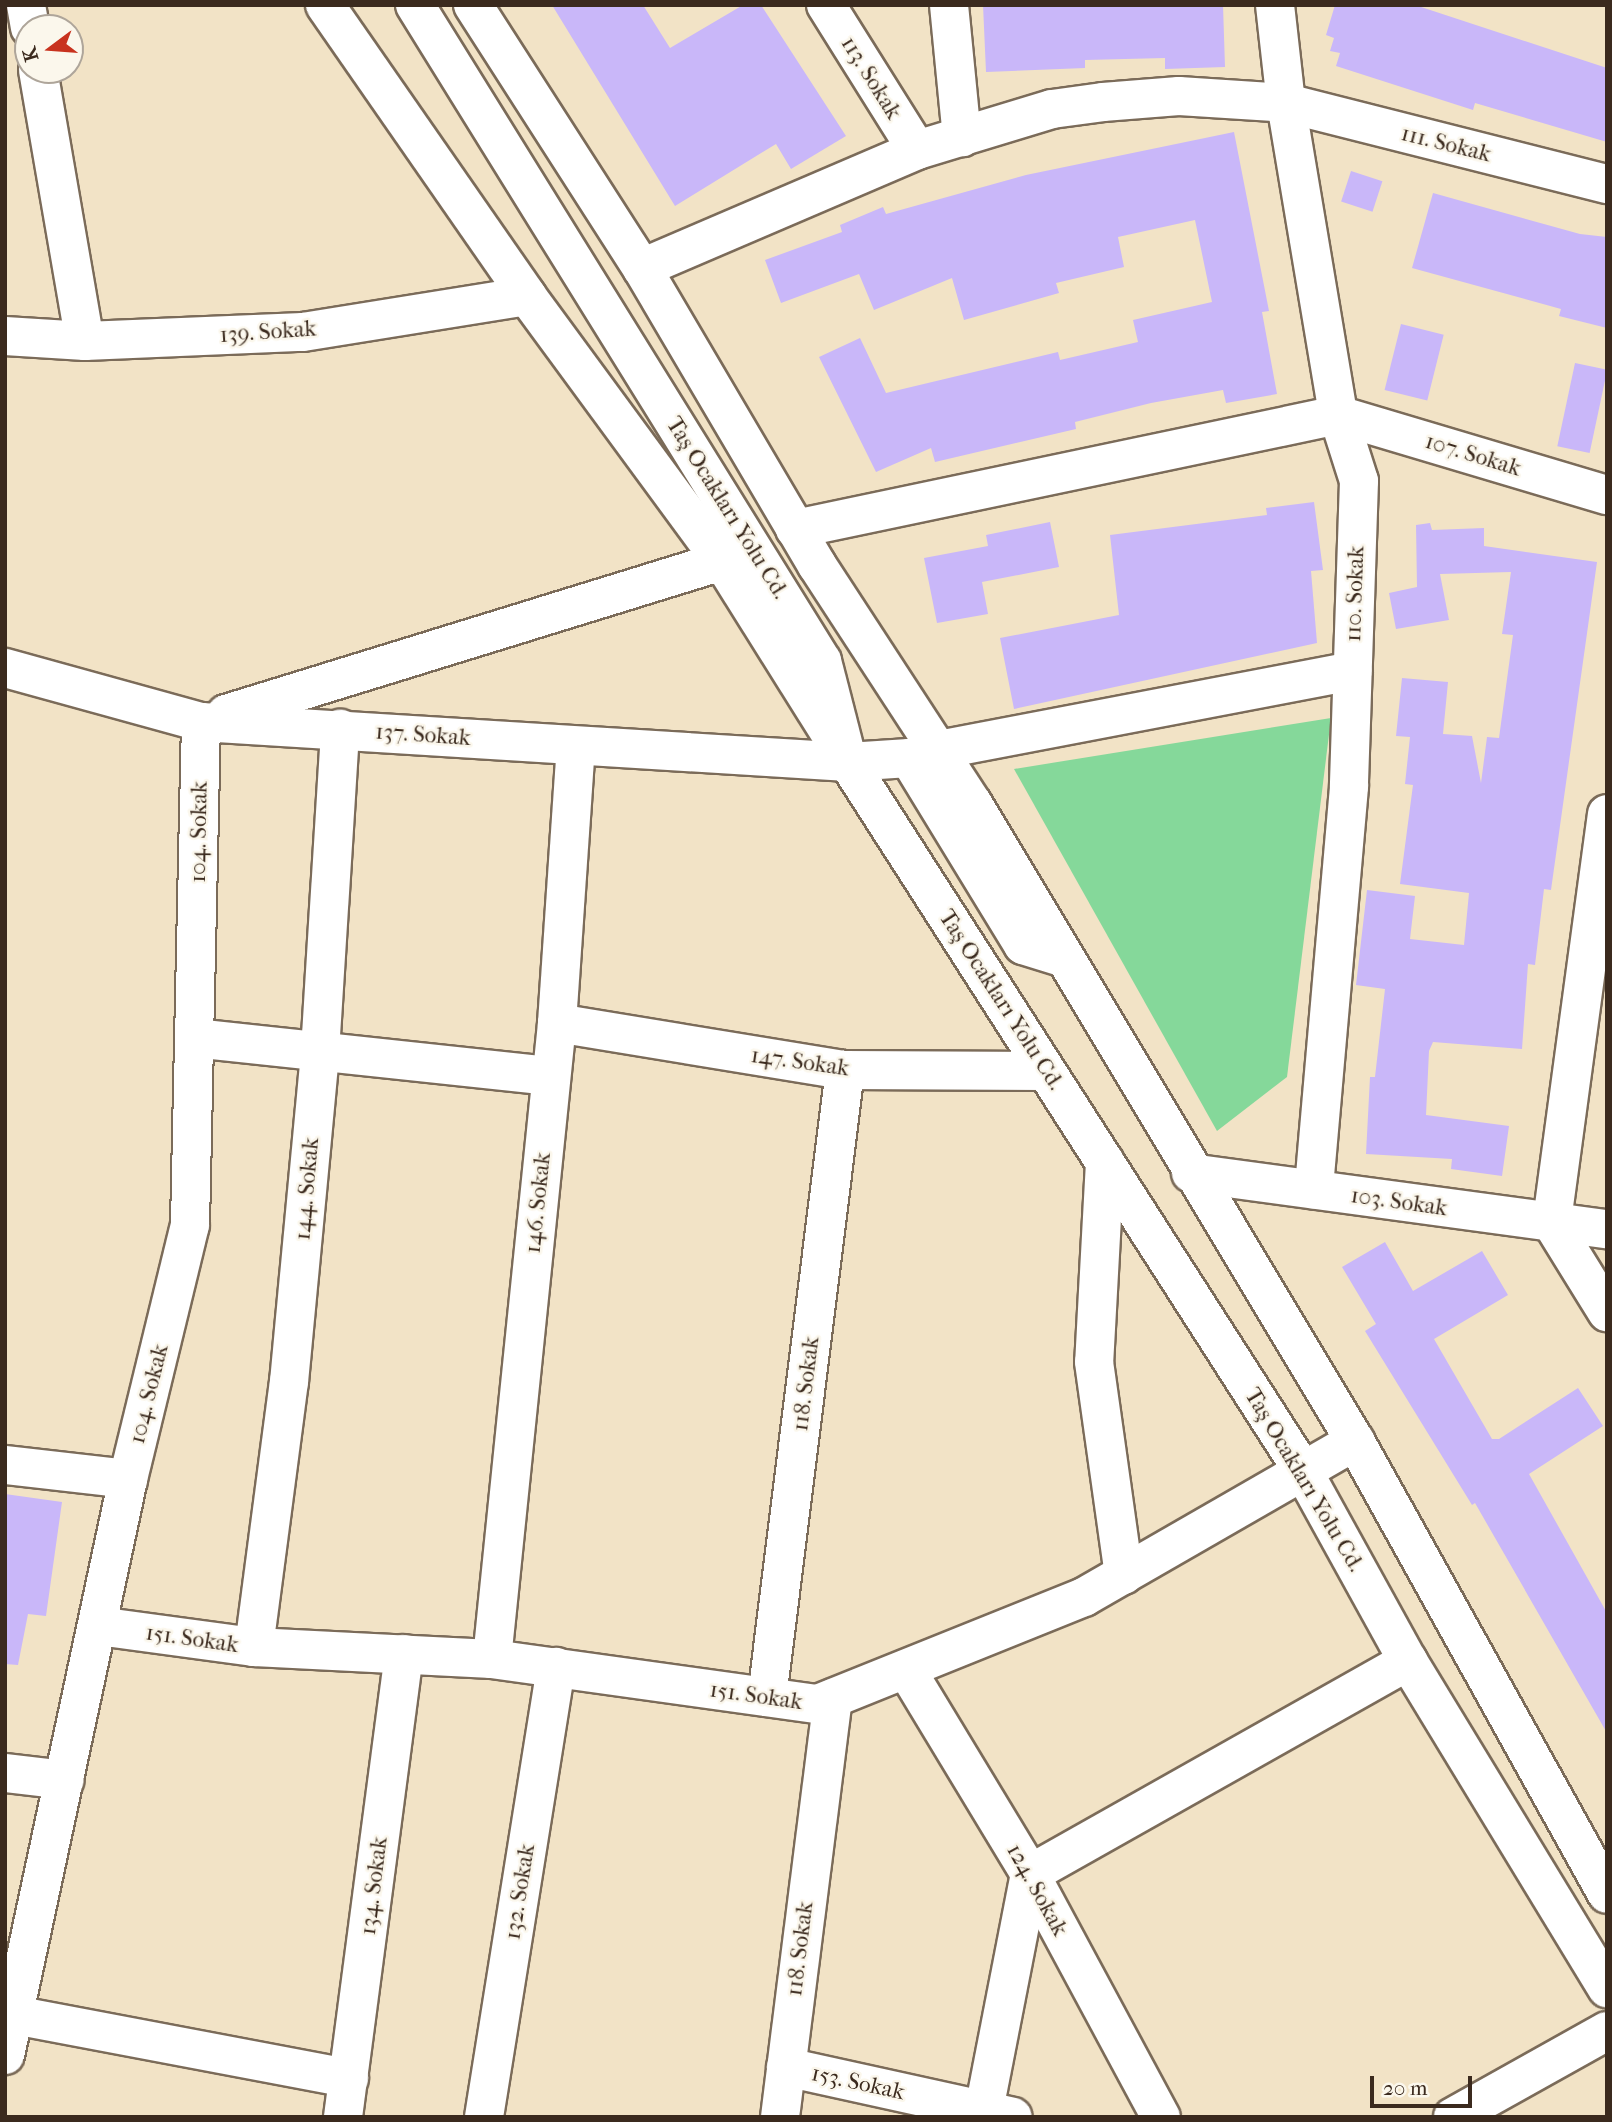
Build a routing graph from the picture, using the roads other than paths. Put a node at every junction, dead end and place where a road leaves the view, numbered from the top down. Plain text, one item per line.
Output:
1 (324, 5) edge
2 (415, 5) edge
3 (473, 5) edge
4 (826, 5) edge
5 (949, 5) edge
6 (1275, 5) edge
7 (40, 84) edge
8 (1286, 103) junction
9 (962, 136) junction
10 (917, 150) junction
11 (1607, 184) edge
12 (642, 268) junction
13 (527, 296) junction
14 (5, 336) edge
15 (85, 341) junction
16 (1338, 415) junction
17 (1607, 495) edge
18 (795, 529) junction
19 (722, 561) junction
20 (5, 668) edge
21 (1353, 671) junction
22 (201, 722) junction
23 (340, 729) junction
24 (576, 747) junction
25 (938, 750) junction
26 (848, 762) junction
27 (1607, 814) edge
28 (1597, 946) edge
29 (1065, 958) junction
30 (557, 1023) junction
31 (194, 1038) junction
32 (320, 1051) junction
33 (845, 1070) junction
34 (1045, 1071) junction
35 (551, 1076) junction
36 (1105, 1162) junction
37 (1191, 1173) junction
38 (1314, 1189) junction
39 (1552, 1223) junction
40 (1607, 1229) edge
41 (1607, 1312) edge
42 (1356, 1441) junction
43 (5, 1465) edge
44 (1303, 1471) junction
45 (128, 1479) junction
46 (1124, 1575) junction
47 (98, 1626) junction
48 (254, 1647) junction
49 (404, 1654) junction
50 (492, 1659) junction
51 (1408, 1661) junction
52 (556, 1667) junction
53 (905, 1669) junction
54 (767, 1697) junction
55 (833, 1698) junction
56 (5, 1773) edge
57 (65, 1780) junction
58 (1030, 1874) junction
59 (1607, 1894) edge
60 (1607, 1988) edge
61 (14, 2015) junction
62 (1607, 2031) edge
63 (5, 2055) edge
64 (786, 2067) junction
65 (348, 2078) junction
66 (999, 2114) edge
67 (343, 2117) edge
68 (484, 2117) edge
69 (780, 2117) edge
70 (1161, 2117) edge
71 (1453, 2117) edge

1 - 13 street
2 - 26 street, Taş Ocakları Yolu Cd.
3 - 12 street, Taş Ocakları Yolu Cd.
4 - 10 street, 113. Sokak
5 - 9 street
6 - 8 street, 110. Sokak
7 - 15 street
8 - 9 street, 111. Sokak
8 - 11 street, 111. Sokak
8 - 16 street, 110. Sokak
9 - 10 street, 111. Sokak
10 - 12 street, 111. Sokak
12 - 18 street, Taş Ocakları Yolu Cd.
13 - 15 street, 139. Sokak
13 - 19 street
14 - 15 street, 139. Sokak
16 - 17 street, 107. Sokak
16 - 18 street
16 - 21 street, 110. Sokak
18 - 25 street, Taş Ocakları Yolu Cd.
19 - 22 street
19 - 26 street
20 - 22 street, 137. Sokak
21 - 25 street
21 - 38 street, 110. Sokak
22 - 23 street, 137. Sokak
22 - 31 street, 104. Sokak
23 - 24 street, 137. Sokak
23 - 32 street, 144. Sokak
24 - 26 street, 137. Sokak
24 - 30 street, 146. Sokak
25 - 29 street, Taş Ocakları Yolu Cd.
26 - 29 street, 137. Sokak
26 - 34 street, Taş Ocakları Yolu Cd.
27 - 28 street
28 - 39 street
29 - 37 street, Taş Ocakları Yolu Cd.
30 - 33 street, 147. Sokak
30 - 35 street, 146. Sokak
31 - 32 street
31 - 45 street, 104. Sokak
32 - 35 street
32 - 48 street, 144. Sokak
33 - 34 street, 147. Sokak
33 - 54 street, 118. Sokak
34 - 36 street, Taş Ocakları Yolu Cd.
35 - 50 street, 146. Sokak
36 - 44 street, Taş Ocakları Yolu Cd.
36 - 46 street
37 - 38 street, 103. Sokak
37 - 42 street, Taş Ocakları Yolu Cd.
38 - 39 street, 103. Sokak
39 - 40 street, 103. Sokak
39 - 41 street
42 - 44 street, 151. Sokak
42 - 59 street, Taş Ocakları Yolu Cd.
43 - 45 street
44 - 46 street, 151. Sokak
44 - 51 street, Taş Ocakları Yolu Cd.
45 - 47 street, 104. Sokak
46 - 53 street, 151. Sokak
47 - 48 street, 151. Sokak
47 - 57 street, 104. Sokak
48 - 49 street, 151. Sokak
49 - 50 street, 151. Sokak
49 - 65 street, 134. Sokak
50 - 52 street, 151. Sokak
51 - 58 street
51 - 60 street, Taş Ocakları Yolu Cd.
52 - 54 street, 151. Sokak
52 - 68 street, 132. Sokak
53 - 55 street, 151. Sokak
53 - 58 street, 124. Sokak
54 - 55 street, 151. Sokak
55 - 64 street, 118. Sokak
56 - 57 street
57 - 61 street, 104. Sokak
58 - 66 street
58 - 70 street, 124. Sokak
61 - 63 street, 104. Sokak
61 - 65 street
62 - 71 street
64 - 66 street, 153. Sokak
64 - 69 street, 118. Sokak
65 - 67 street, 134. Sokak

